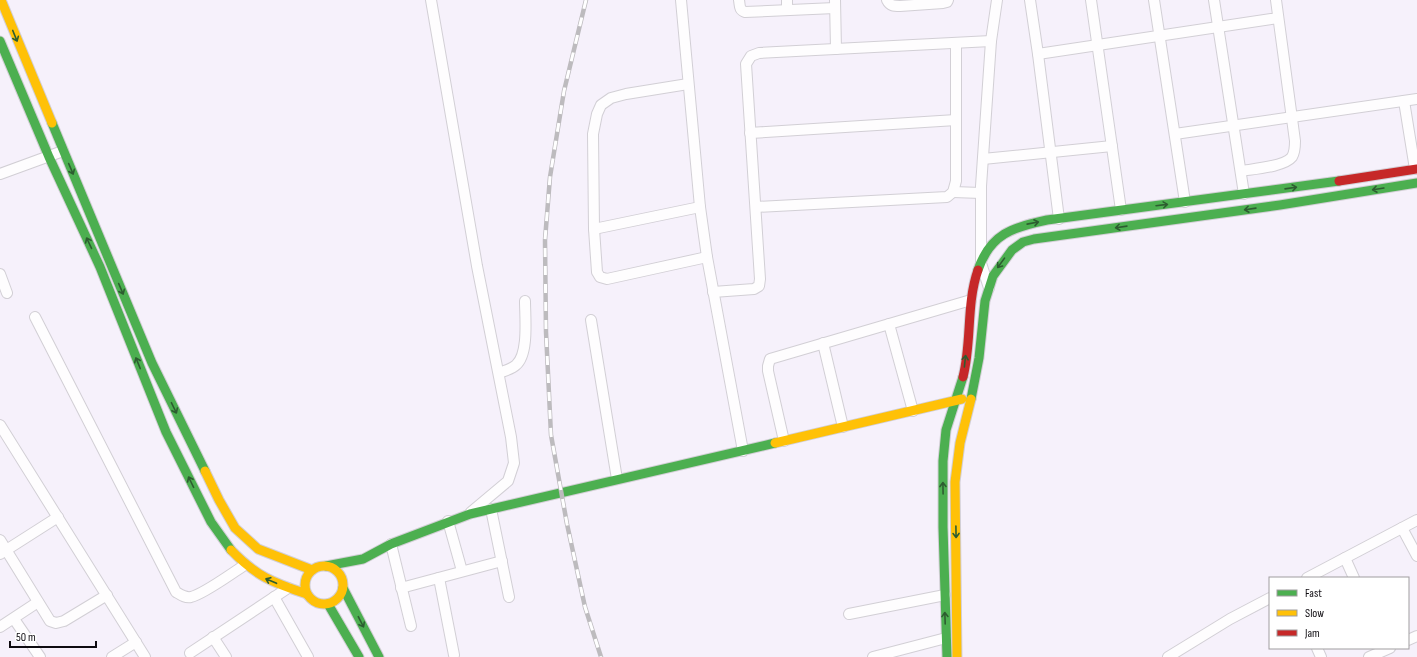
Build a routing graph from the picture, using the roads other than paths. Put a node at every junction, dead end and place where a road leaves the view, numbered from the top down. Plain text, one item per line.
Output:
1 (1, 0) edge
2 (431, 0) edge
3 (681, 0) edge
4 (739, 0) edge
5 (887, 0) edge
6 (948, 0) edge
7 (997, 0) edge
8 (1030, 0) edge
9 (1091, 0) edge
10 (1154, 0) edge
11 (1214, 0) edge
12 (1276, 0) edge
13 (835, 4) edge
14 (787, 5) edge
15 (1278, 18) junction
16 (1218, 27) junction
17 (1160, 36) junction
18 (0, 41) edge
19 (991, 41) junction
20 (956, 43) junction
21 (1098, 45) junction
22 (836, 49) junction
23 (1038, 54) junction
24 (688, 84) junction
25 (1417, 99) edge
26 (1404, 101) junction
27 (1292, 117) junction
28 (956, 120) junction
29 (1234, 126) junction
30 (750, 133) junction
31 (1175, 134) junction
32 (1112, 146) junction
33 (63, 151) junction
34 (1050, 152) junction
35 (48, 157) junction
36 (983, 159) junction
37 (1416, 169) edge
38 (1241, 171) junction
39 (0, 174) edge
40 (1417, 183) edge
41 (953, 192) junction
42 (981, 193) junction
43 (1244, 194) junction
44 (1185, 202) junction
45 (700, 207) junction
46 (756, 207) junction
47 (1121, 210) junction
48 (1059, 219) junction
49 (594, 229) junction
50 (707, 257) junction
51 (981, 263) junction
52 (0, 274) edge
53 (989, 288) junction
54 (714, 292) junction
55 (7, 293) dead end
56 (971, 300) junction
57 (525, 301) dead end
58 (35, 316) dead end
59 (591, 320) dead end
60 (889, 324) junction
61 (823, 343) junction
62 (499, 373) junction
63 (972, 396) junction
64 (954, 401) junction
65 (913, 411) junction
66 (0, 425) edge
67 (843, 427) junction
68 (4, 441) edge
69 (784, 441) junction
70 (743, 451) junction
71 (617, 480) junction
72 (491, 509) junction
73 (470, 514) junction
74 (58, 517) junction
75 (1417, 520) edge
76 (448, 521) junction
77 (1402, 528) junction
78 (0, 540) edge
79 (391, 544) junction
80 (3, 552) edge
81 (1417, 556) edge
82 (1345, 558) junction
83 (363, 559) junction
84 (502, 561) junction
85 (245, 565) junction
86 (326, 566) junction
87 (312, 570) junction
88 (462, 571) junction
89 (1309, 577) edge
90 (1354, 577) edge
91 (439, 578) junction
92 (346, 579) junction
93 (288, 588) junction
94 (401, 588) junction
95 (307, 594) junction
96 (107, 595) junction
97 (944, 595) junction
98 (274, 596) junction
99 (509, 597) dead end
100 (1269, 599) edge
101 (38, 602) junction
102 (328, 604) junction
103 (849, 614) dead end
104 (14, 619) junction
105 (411, 626) dead end
106 (0, 627) edge
107 (213, 637) junction
108 (946, 638) junction
109 (136, 642) junction
110 (1386, 649) edge
111 (190, 653) dead end
112 (454, 655) dead end
113 (40, 657) edge
114 (112, 657) edge
115 (146, 657) edge
116 (226, 657) edge
117 (308, 657) edge
118 (359, 657) edge
119 (379, 657) edge
120 (872, 657) edge
121 (946, 657) edge
122 (957, 657) edge
123 (1168, 657) edge
124 (1369, 657) edge

1 -> 33 main road
2 - 62 street
3 - 24 street
4 - 14 street
5 - 6 street
7 - 19 street
8 - 23 street
9 - 21 street
10 - 17 street
11 - 16 street
12 - 15 street
13 - 14 street
13 - 22 street
15 - 16 street
15 - 27 street
16 - 17 street
16 - 29 street
17 - 21 street
17 - 31 street
18 - 35 main road
19 - 20 street
19 - 36 street
20 - 22 street
20 - 28 street
21 - 23 street
21 - 32 street
22 - 30 street
23 - 34 street
24 - 45 street
24 - 49 street
25 - 26 street
26 - 27 street
26 - 37 street
27 - 29 street
27 - 38 street
28 - 30 street
28 - 41 street
29 - 31 street
29 - 38 street
30 - 46 street
31 - 44 street
32 - 34 street
32 - 47 street
33 - 35 street
33 -> 87 main road
34 - 36 street
34 - 48 street
35 - 39 street
85 -> 35 main road
36 - 42 street
43 -> 37 main road
38 - 43 street
40 -> 53 main road
41 - 42 street
41 - 46 street
42 - 51 street
43 - 44 main road
47 -> 44 main road
45 - 49 street
45 - 50 street
46 - 54 street
47 - 48 main road
51 -> 48 main road
49 - 50 street
50 - 54 street
51 - 53 street
51 - 56 main road
52 - 55 street
53 - 63 main road
54 - 70 street
56 - 60 street
64 -> 56 main road
57 - 62 street
58 - 85 street
59 - 71 street
60 - 61 street
60 - 65 street
61 - 67 street
61 - 69 street
62 - 73 street
63 - 64 main road
63 -> 122 main road
64 - 65 main road
97 -> 64 main road
65 - 67 main road
66 - 68 street
67 - 69 main road
68 - 74 street
69 - 70 main road
70 - 71 main road
71 - 72 main road
72 - 73 main road
72 - 84 street
73 - 76 main road
74 - 80 street
74 - 96 street
75 - 77 street
76 - 79 main road
76 - 88 street
77 - 81 street
77 - 82 street
78 - 80 street
79 - 83 main road
79 - 94 street
80 - 101 street
82 - 89 street
82 - 90 street
83 - 86 main road
83 - 92 main road
84 - 88 street
84 - 99 street
93 -> 85 main road
86 - 87 main road
86 - 92 main road
87 - 95 main road
88 - 91 street
91 - 94 street
91 - 112 street
92 - 102 main road
92 -> 119 main road
93 - 95 main road
93 - 98 street
94 - 105 street
95 - 102 main road
96 - 101 street
96 - 109 street
97 - 103 street
108 -> 97 main road
98 - 107 street
98 - 117 street
100 - 123 street
101 - 104 street
102 - 118 main road
104 - 106 street
104 - 113 street
107 - 111 street
107 - 116 street
108 - 120 street
108 - 121 main road
109 - 114 street
109 - 115 street
110 - 124 street

